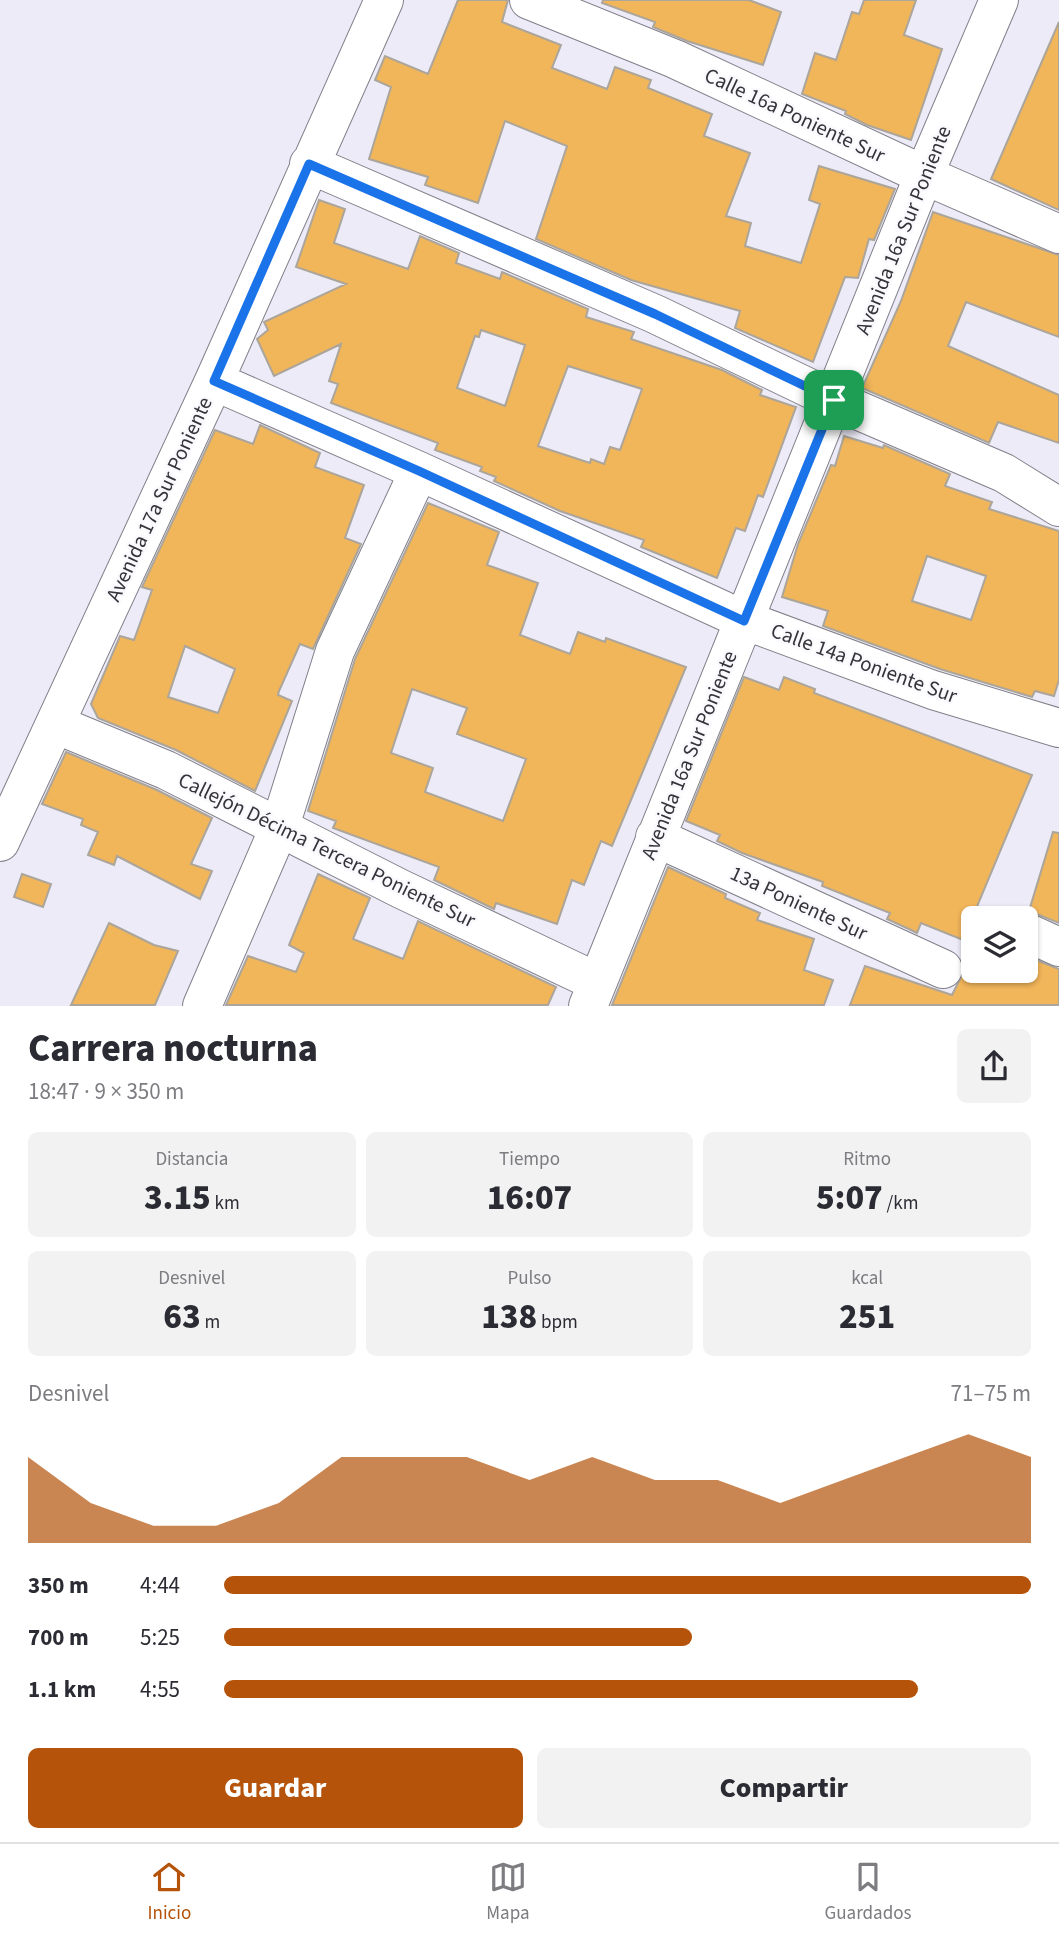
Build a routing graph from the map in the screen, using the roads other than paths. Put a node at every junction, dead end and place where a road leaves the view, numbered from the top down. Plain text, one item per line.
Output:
1 (384, 0) edge
2 (530, 0) edge
3 (999, 0) edge
4 (309, 164) junction
5 (923, 176) junction
6 (1059, 234) edge
7 (214, 381) junction
8 (834, 400) junction
9 (419, 471) junction
10 (1059, 507) edge
11 (744, 621) junction
12 (55, 724) junction
13 (1059, 727) edge
14 (280, 826) junction
15 (655, 837) junction
16 (0, 842) edge
17 (1038, 937) edge
18 (1059, 947) edge
19 (943, 969) dead end
20 (593, 994) edge
21 (202, 1006) edge

1 - 4 street, Avenida 17a Sur Poniente
2 - 5 street, Calle 16a Poniente Sur
3 - 5 street, Avenida 16a Sur Poniente
4 - 7 street, Avenida 17a Sur Poniente
4 - 8 street
5 - 6 street, Calle 16a Poniente Sur
5 - 8 street, Avenida 16a Sur Poniente
7 - 9 street, Calle 14a Poniente Sur
7 - 12 street, Avenida 17a Sur Poniente
8 - 10 street
8 - 11 street, Avenida 16a Sur Poniente
9 - 11 street, Calle 14a Poniente Sur
9 - 14 street
11 - 13 street, Calle 14a Poniente Sur
11 - 15 street, Avenida 16a Sur Poniente
12 - 14 street, Callejón Décima Tercera Poniente Sur
12 - 16 street, Avenida 17a Sur Poniente
14 - 20 street, Callejón Décima Tercera Poniente Sur
14 - 21 street
15 - 19 street, 13a Poniente Sur
15 - 20 street, Avenida 16a Sur Poniente
17 - 18 street

